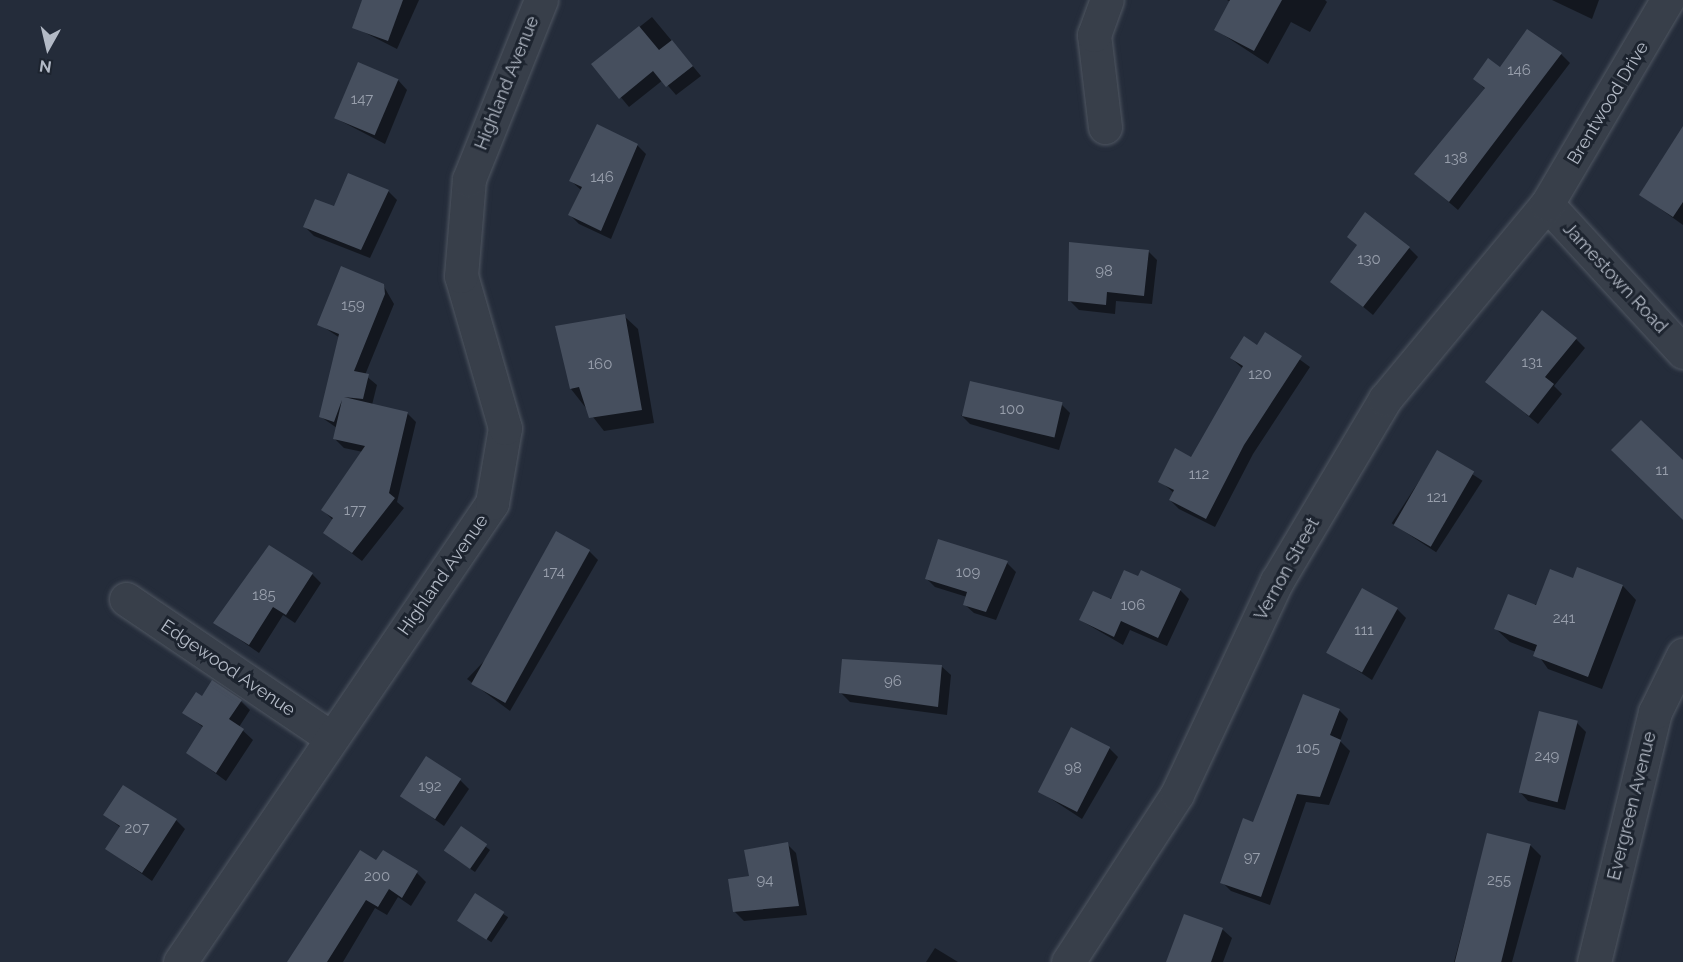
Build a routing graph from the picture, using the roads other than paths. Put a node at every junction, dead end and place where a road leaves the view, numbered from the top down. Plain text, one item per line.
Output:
1 (541, 0) edge
2 (1107, 0) edge
3 (1667, 0) edge
4 (1106, 127) dead end
5 (1547, 204) junction
6 (1683, 352) edge
7 (126, 599) dead end
8 (1683, 655) edge
9 (330, 737) junction
10 (180, 962) edge
11 (1068, 962) edge
12 (1594, 962) edge

1 - 9 street, Highland Avenue
2 - 4 street
3 - 5 street, Brentwood Drive
5 - 6 street, Jamestown Road
5 - 11 street, Vernon Street
7 - 9 street, Edgewood Avenue
8 - 12 street, Evergreen Avenue
9 - 10 street, Highland Avenue

